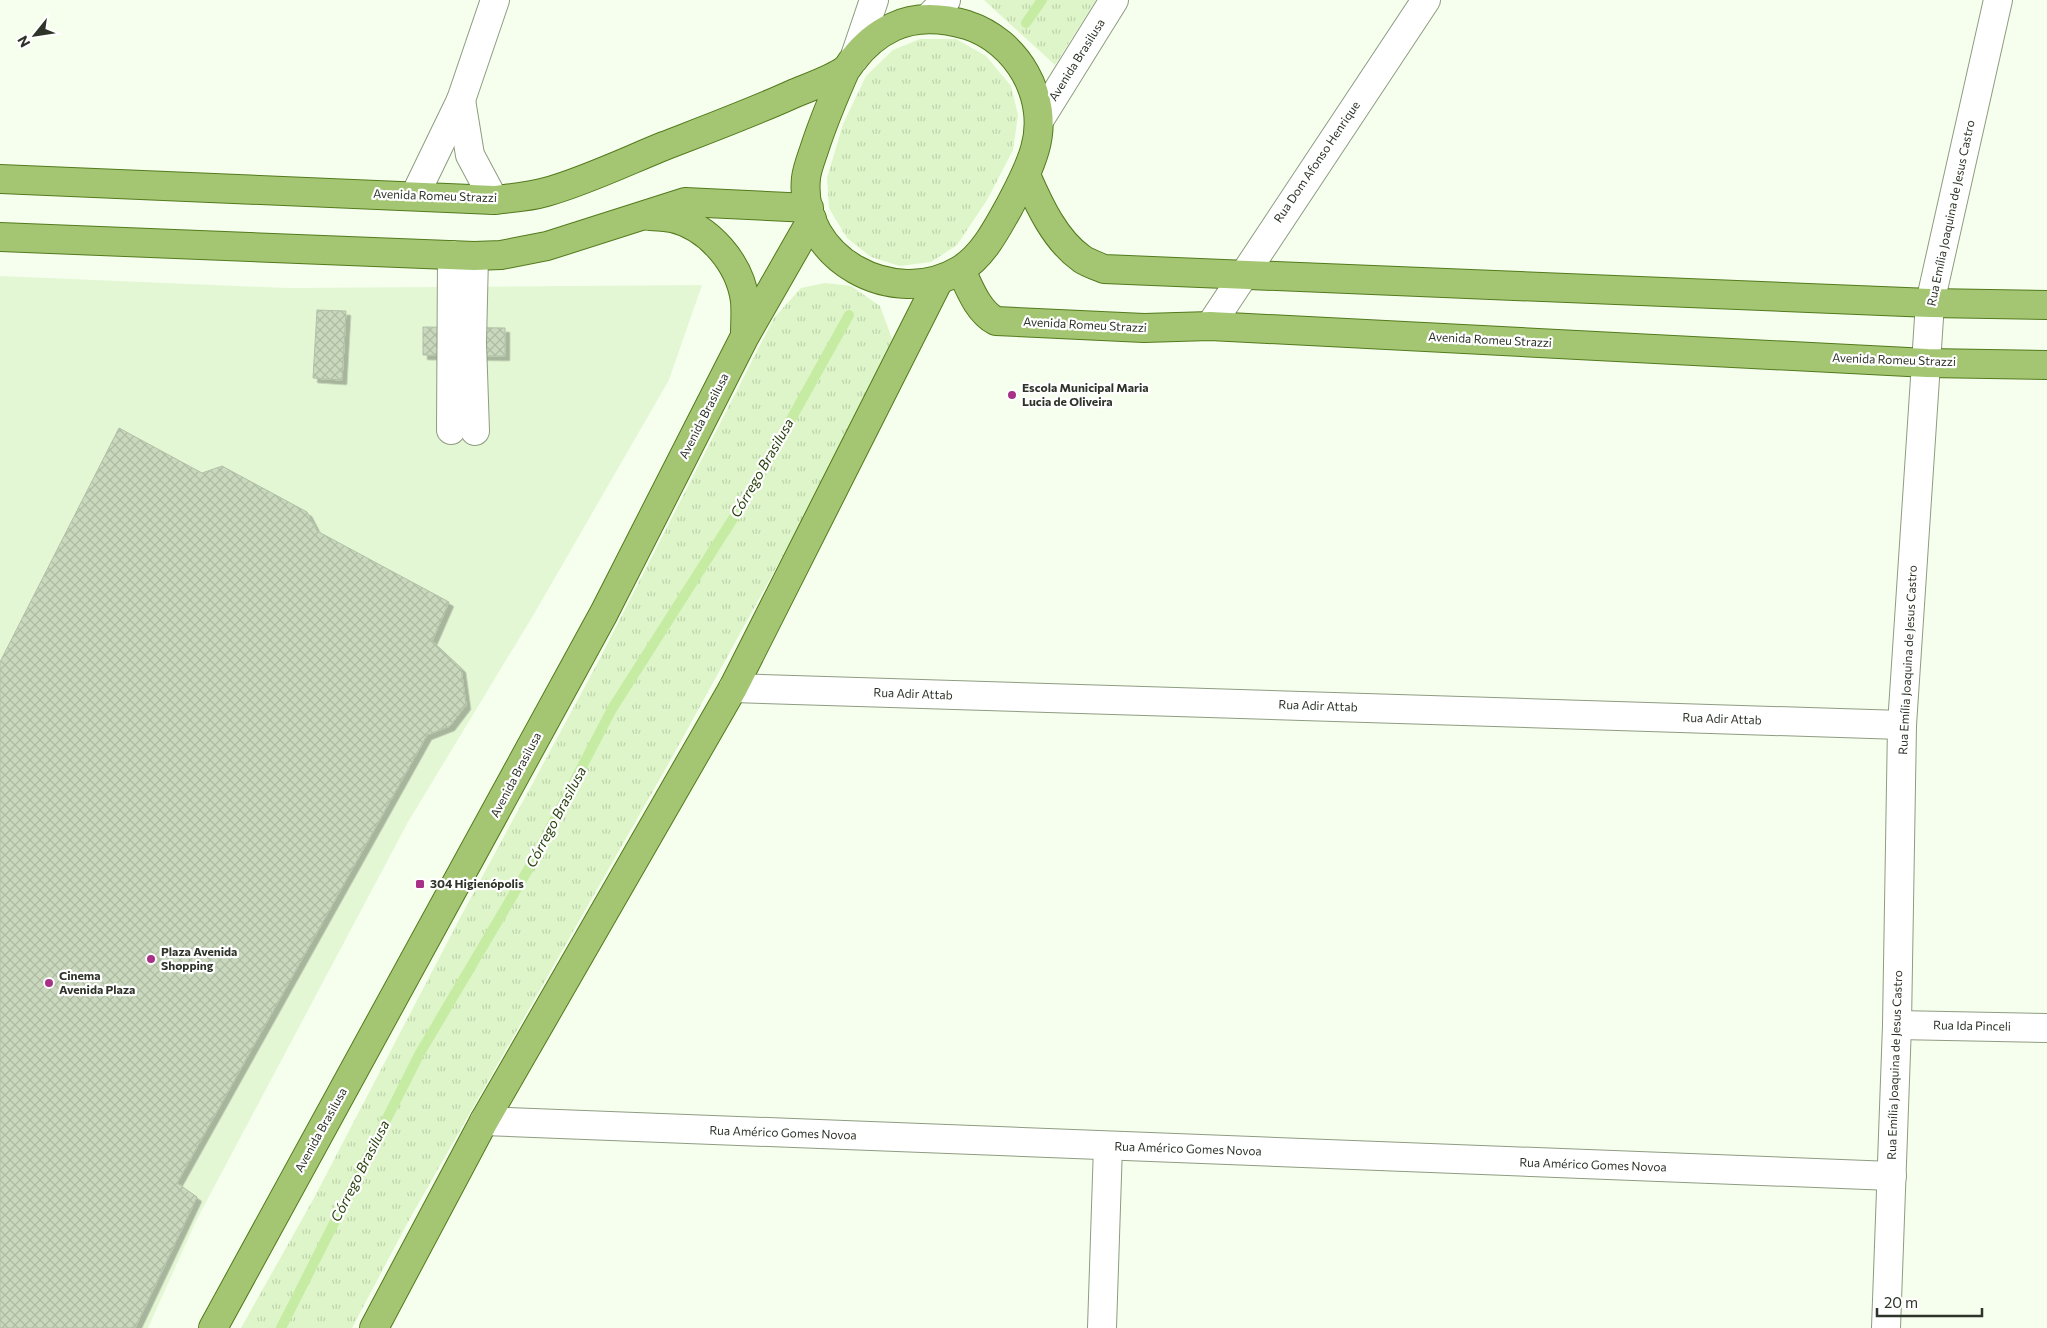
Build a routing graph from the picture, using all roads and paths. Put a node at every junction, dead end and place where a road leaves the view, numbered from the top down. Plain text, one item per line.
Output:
1 (495, 0) edge
2 (874, 0) edge
3 (946, 0) edge
4 (1114, 0) edge
5 (1426, 0) edge
6 (1998, 0) edge
7 (927, 19) junction
8 (850, 64) junction
9 (461, 100) junction
10 (1040, 120) junction
11 (1026, 176) junction
12 (0, 179) edge
13 (416, 196) junction
14 (494, 200) junction
15 (810, 213) junction
16 (645, 215) junction
17 (0, 237) edge
18 (463, 255) junction
19 (950, 275) junction
20 (1242, 276) junction
21 (1930, 303) junction
22 (2047, 305) edge
23 (1210, 326) junction
24 (745, 336) junction
25 (1927, 363) junction
26 (2047, 365) edge
27 (463, 430) dead end
28 (733, 688) junction
29 (1902, 724) junction
30 (1896, 1025) junction
31 (2047, 1028) edge
32 (484, 1122) junction
33 (1108, 1146) junction
34 (1892, 1176) junction
35 (213, 1328) edge
36 (374, 1328) edge
37 (1102, 1328) edge
38 (1886, 1328) edge

1 - 9 street
2 - 8 street
3 - 7 street
4 - 10 street, Avenida Brasilusa
5 - 20 street, Rua Dom Afonso Henrique
6 - 21 street, Rua Emília Joaquina de Jesus Castro
7 - 8 main road
7 - 10 main road
8 - 14 main road, Avenida Romeu Strazzi
8 - 15 main road
9 - 13 street
9 - 14 street
10 - 11 main road
11 - 19 main road
11 - 20 main road
12 - 13 main road, Avenida Romeu Strazzi
13 - 14 main road, Avenida Romeu Strazzi
15 - 16 main road
15 - 19 main road
15 - 24 main road, Avenida Brasilusa
16 - 18 main road
16 - 24 main road
17 - 18 main road
18 - 27 street
19 - 23 main road, Avenida Romeu Strazzi
19 - 28 main road
20 - 21 main road
20 - 23 street, Rua Dom Afonso Henrique
21 - 22 main road
21 - 25 street, Rua Emília Joaquina de Jesus Castro
23 - 25 main road, Avenida Romeu Strazzi
24 - 35 main road, Avenida Brasilusa
25 - 26 main road, Avenida Romeu Strazzi
25 - 29 street, Rua Emília Joaquina de Jesus Castro
28 - 29 street, Rua Adir Attab
28 - 32 main road
29 - 30 street, Rua Emília Joaquina de Jesus Castro
30 - 31 street, Rua Ida Pinceli
30 - 34 street, Rua Emília Joaquina de Jesus Castro
32 - 33 street, Rua Américo Gomes Novoa
32 - 36 main road
33 - 34 street, Rua Américo Gomes Novoa
33 - 37 street
34 - 38 street, Rua Emília Joaquina de Jesus Castro

